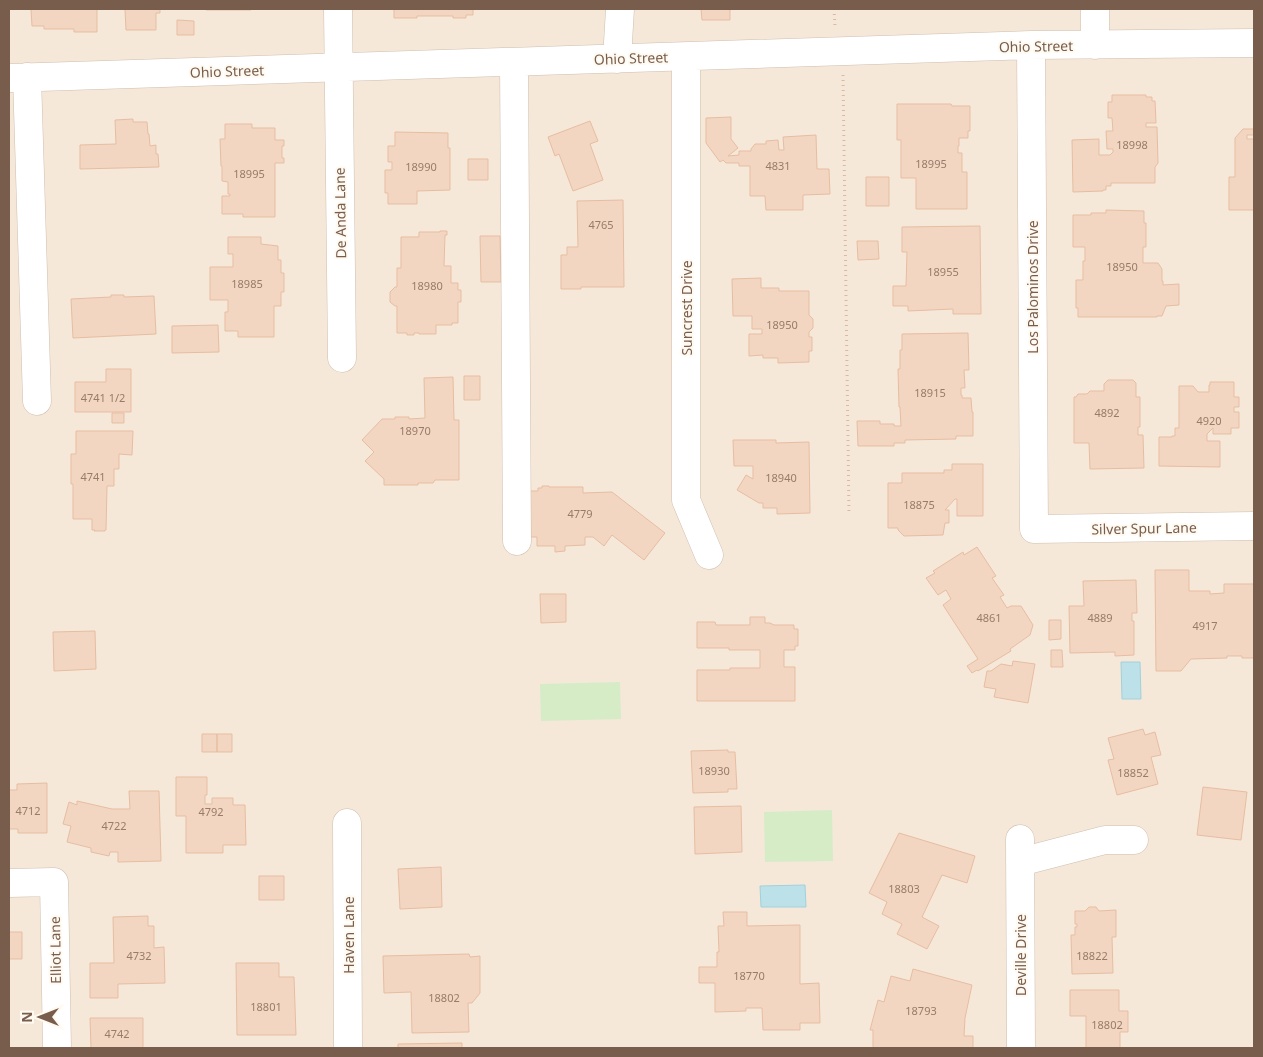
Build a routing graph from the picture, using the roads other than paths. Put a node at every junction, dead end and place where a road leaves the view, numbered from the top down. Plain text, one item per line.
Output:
1 (338, 9) edge
2 (620, 9) edge
3 (1095, 9) edge
4 (1254, 43) edge
5 (1031, 45) junction
6 (1095, 45) junction
7 (686, 56) junction
8 (617, 59) junction
9 (514, 62) junction
10 (339, 67) junction
11 (18, 78) edge
12 (342, 358) dead end
13 (37, 401) dead end
14 (1254, 526) edge
15 (1034, 529) joint
16 (517, 541) dead end
17 (709, 555) dead end
18 (347, 823) dead end
19 (1134, 840) dead end
20 (9, 883) edge
21 (56, 1048) edge
22 (348, 1048) edge
23 (1021, 1048) edge

1 - 10 street, De Anda Lane
2 - 8 street
3 - 6 street
4 - 6 street, Ohio Street
5 - 6 street, Ohio Street
5 - 7 street, Ohio Street
5 - 15 street, Los Palominos Drive
7 - 8 street, Ohio Street
7 - 17 street, Suncrest Drive
8 - 9 street, Ohio Street
9 - 10 street, Ohio Street
9 - 16 street
10 - 11 street, Ohio Street
10 - 12 street, De Anda Lane
11 - 13 street
14 - 15 street, Silver Spur Lane
18 - 22 street, Haven Lane
19 - 23 street, Deville Drive
20 - 21 street, Elliot Lane

